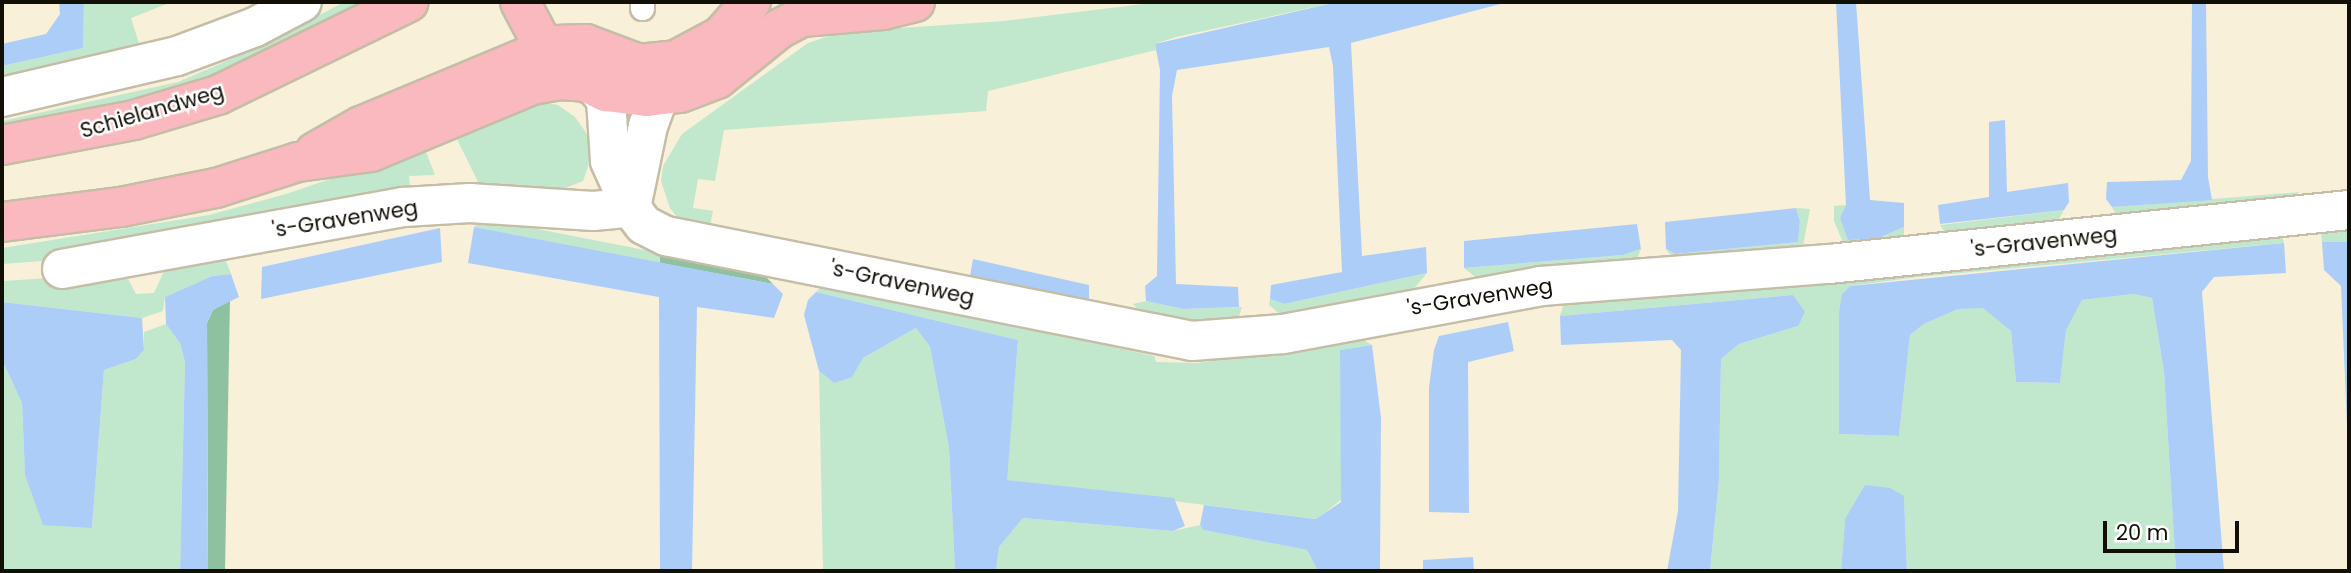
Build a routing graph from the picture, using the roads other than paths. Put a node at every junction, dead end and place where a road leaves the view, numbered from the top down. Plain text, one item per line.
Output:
1 (302, 2) edge
2 (409, 2) edge
3 (520, 2) edge
4 (915, 2) edge
5 (751, 3) edge
6 (545, 49) junction
7 (691, 55) junction
8 (591, 85) junction
9 (659, 96) junction
10 (2, 97) edge
11 (2, 145) edge
12 (298, 162) junction
13 (631, 208) junction
14 (2349, 210) edge
15 (2, 222) edge
16 (62, 269) dead end

1 - 10 street
2 - 11 main road, Schielandweg
3 - 6 main road
4 - 9 main road
5 - 7 main road
6 - 7 main road
6 - 8 main road
6 - 12 main road
7 - 9 main road
8 - 9 main road
8 - 12 main road
8 - 13 street, 's-Gravenweg
9 - 13 street
12 - 15 main road
13 - 14 street, 's-Gravenweg
13 - 16 street, 's-Gravenweg

